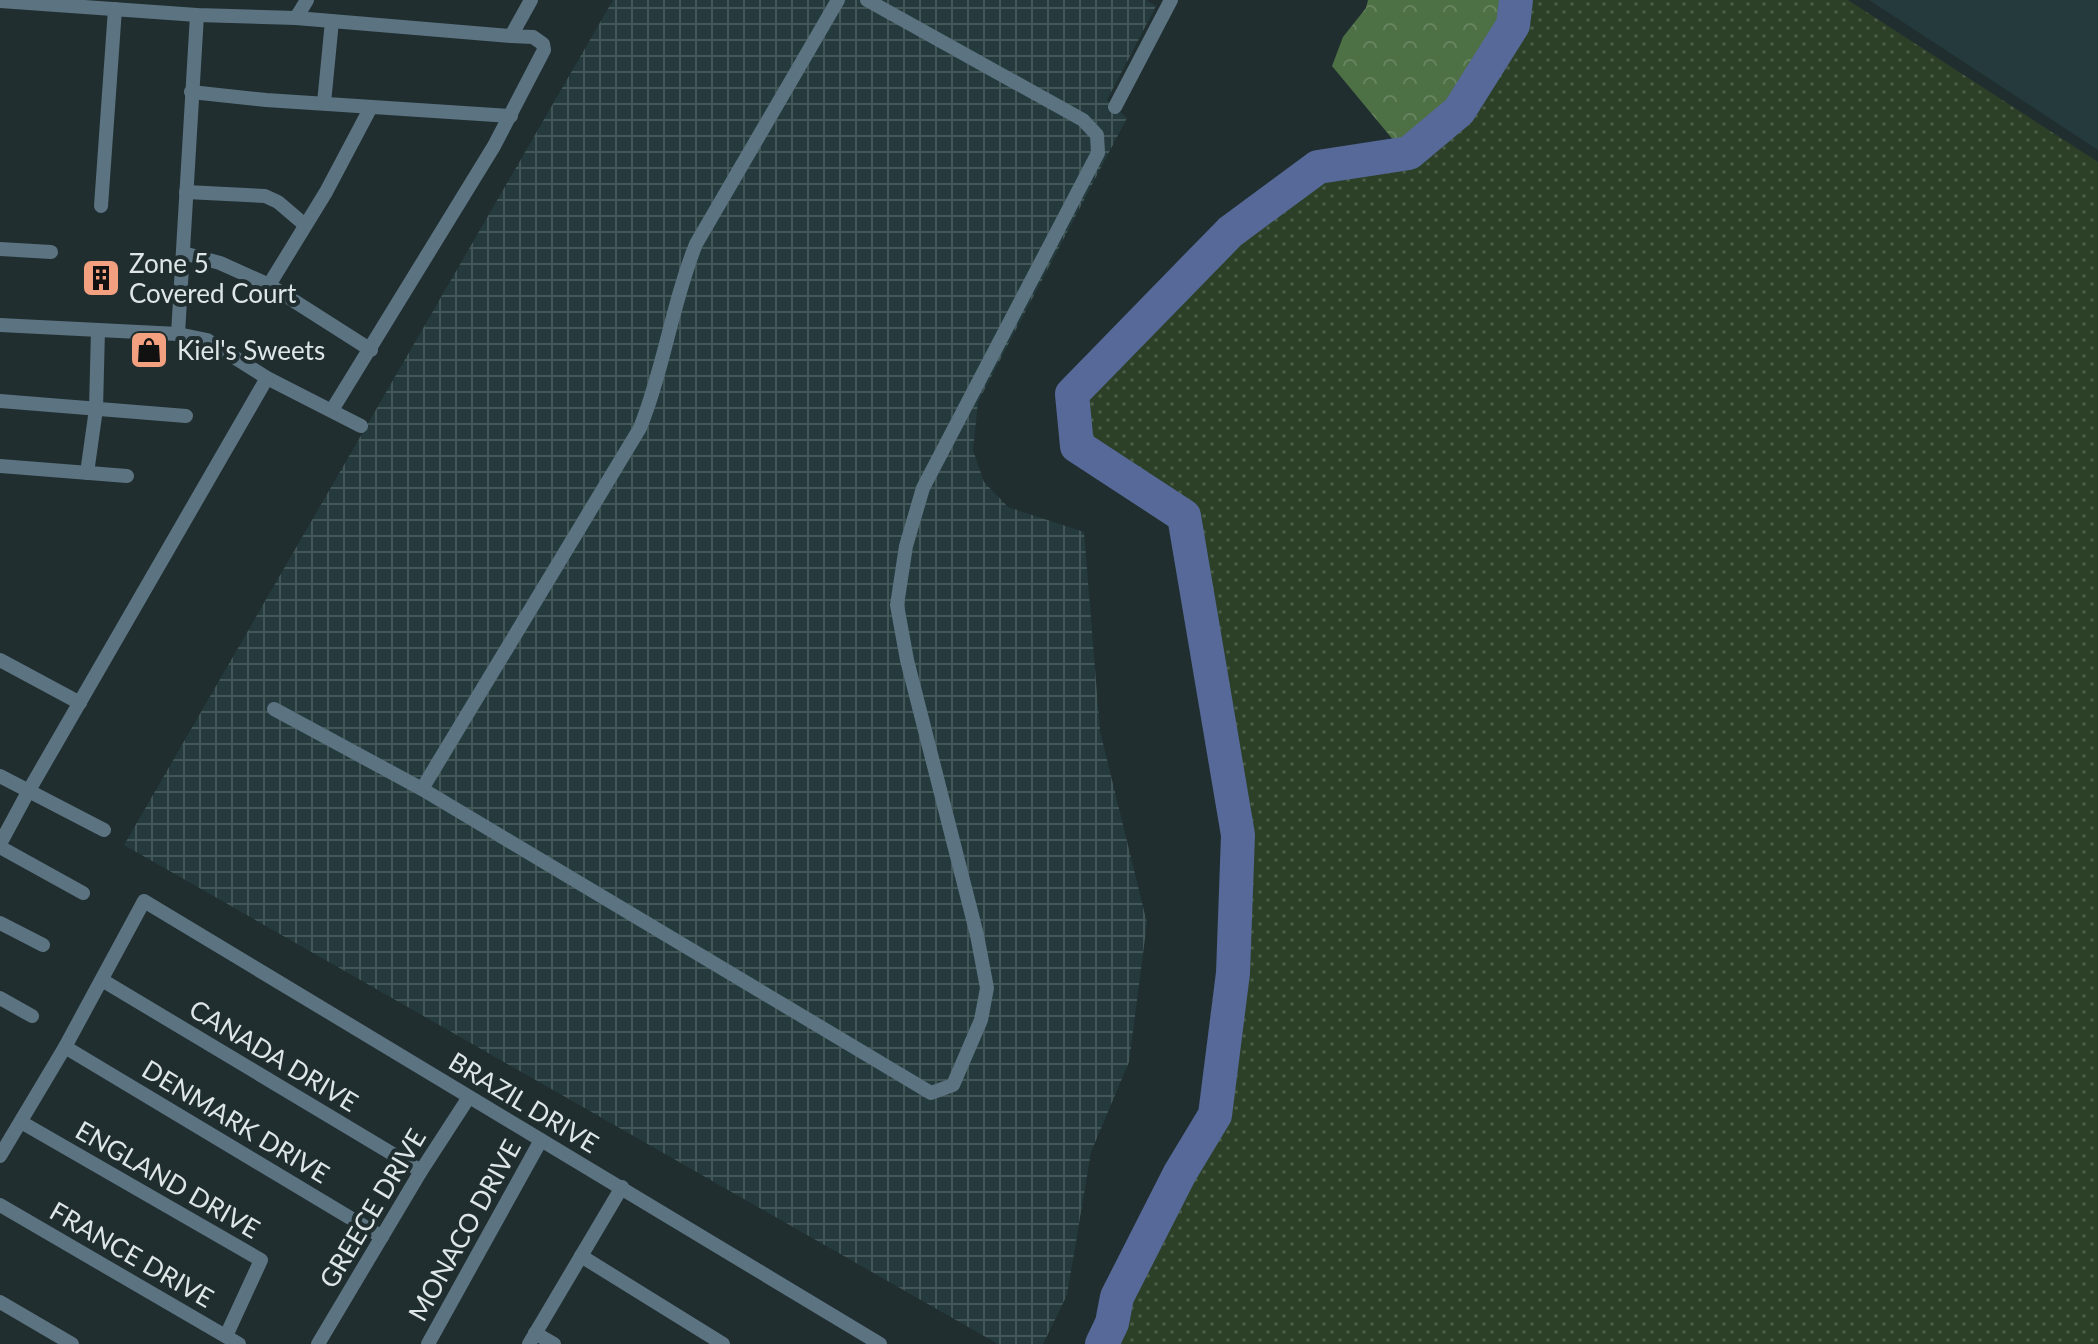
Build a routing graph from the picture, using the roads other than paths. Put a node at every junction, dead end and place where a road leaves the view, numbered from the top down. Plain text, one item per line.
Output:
1 (220, 0) edge
2 (307, 0) edge
3 (531, 0) edge
4 (838, 0) edge
5 (867, 0) edge
6 (1171, 0) edge
7 (0, 1) edge
8 (86, 4) edge
9 (115, 9) junction
10 (197, 15) junction
11 (221, 16) junction
12 (296, 18) junction
13 (332, 21) junction
14 (511, 36) junction
15 (191, 92) junction
16 (324, 103) junction
17 (371, 107) junction
18 (1115, 107) dead end
19 (511, 116) junction
20 (186, 192) junction
21 (101, 206) dead end
22 (305, 225) junction
23 (0, 249) edge
24 (51, 252) dead end
25 (183, 253) junction
26 (269, 285) junction
27 (0, 325) edge
28 (98, 330) junction
29 (178, 334) junction
30 (371, 350) junction
31 (267, 378) junction
32 (0, 401) edge
33 (96, 409) junction
34 (332, 410) junction
35 (186, 416) dead end
36 (361, 426) dead end
37 (0, 466) edge
38 (87, 473) junction
39 (127, 476) dead end
40 (0, 660) edge
41 (80, 703) junction
42 (274, 709) dead end
43 (0, 776) edge
44 (422, 789) junction
45 (28, 792) junction
46 (104, 830) dead end
47 (0, 846) edge
48 (83, 893) dead end
49 (0, 923) edge
50 (43, 945) dead end
51 (102, 980) junction
52 (0, 998) edge
53 (32, 1016) dead end
54 (65, 1047) junction
55 (469, 1097) junction
56 (21, 1122) junction
57 (541, 1140) junction
58 (0, 1156) edge
59 (421, 1171) junction
60 (622, 1187) junction
61 (0, 1205) edge
62 (382, 1237) junction
63 (581, 1256) junction
64 (0, 1302) edge
65 (532, 1338) edge
66 (233, 1340) edge
67 (72, 1344) edge
68 (318, 1344) edge
69 (428, 1344) edge
70 (554, 1344) edge
71 (723, 1344) edge
72 (880, 1344) edge

1 - 11 street
2 - 12 street
3 - 14 street
4 - 44 street
5 - 44 street
6 - 18 street
7 - 8 street
8 - 9 street
9 - 10 street
9 - 21 street
10 - 11 street
10 - 15 street
11 - 12 street
12 - 13 street
13 - 14 street
13 - 16 street
14 - 19 street
15 - 16 street
15 - 20 street
16 - 17 street
17 - 19 street
17 - 22 street
19 - 30 street
20 - 22 street
20 - 25 street
22 - 26 street
23 - 24 street
25 - 26 street
25 - 29 street
26 - 30 street
27 - 28 street
28 - 29 street
28 - 33 street
29 - 31 street
30 - 34 street
31 - 34 street
31 - 41 street
32 - 33 street
33 - 35 street
33 - 38 street
34 - 36 street
37 - 38 street
38 - 39 street
40 - 41 street
41 - 45 street
42 - 44 street
43 - 45 street
45 - 46 street
45 - 47 street
47 - 48 street
49 - 50 street
51 - 54 street
51 - 55 street, BRAZIL DRIVE
51 - 59 street, CANADA DRIVE
52 - 53 street
54 - 56 street
54 - 62 street, DENMARK DRIVE
55 - 57 street, BRAZIL DRIVE
55 - 59 street, GREECE DRIVE
56 - 58 street
56 - 66 street, ENGLAND DRIVE
57 - 60 street, BRAZIL DRIVE
57 - 69 street, MONACO DRIVE
59 - 62 street, GREECE DRIVE
60 - 63 street
60 - 72 street, BRAZIL DRIVE
61 - 66 street, FRANCE DRIVE
62 - 68 street, GREECE DRIVE
63 - 65 street
63 - 71 street
64 - 67 street
65 - 70 street

